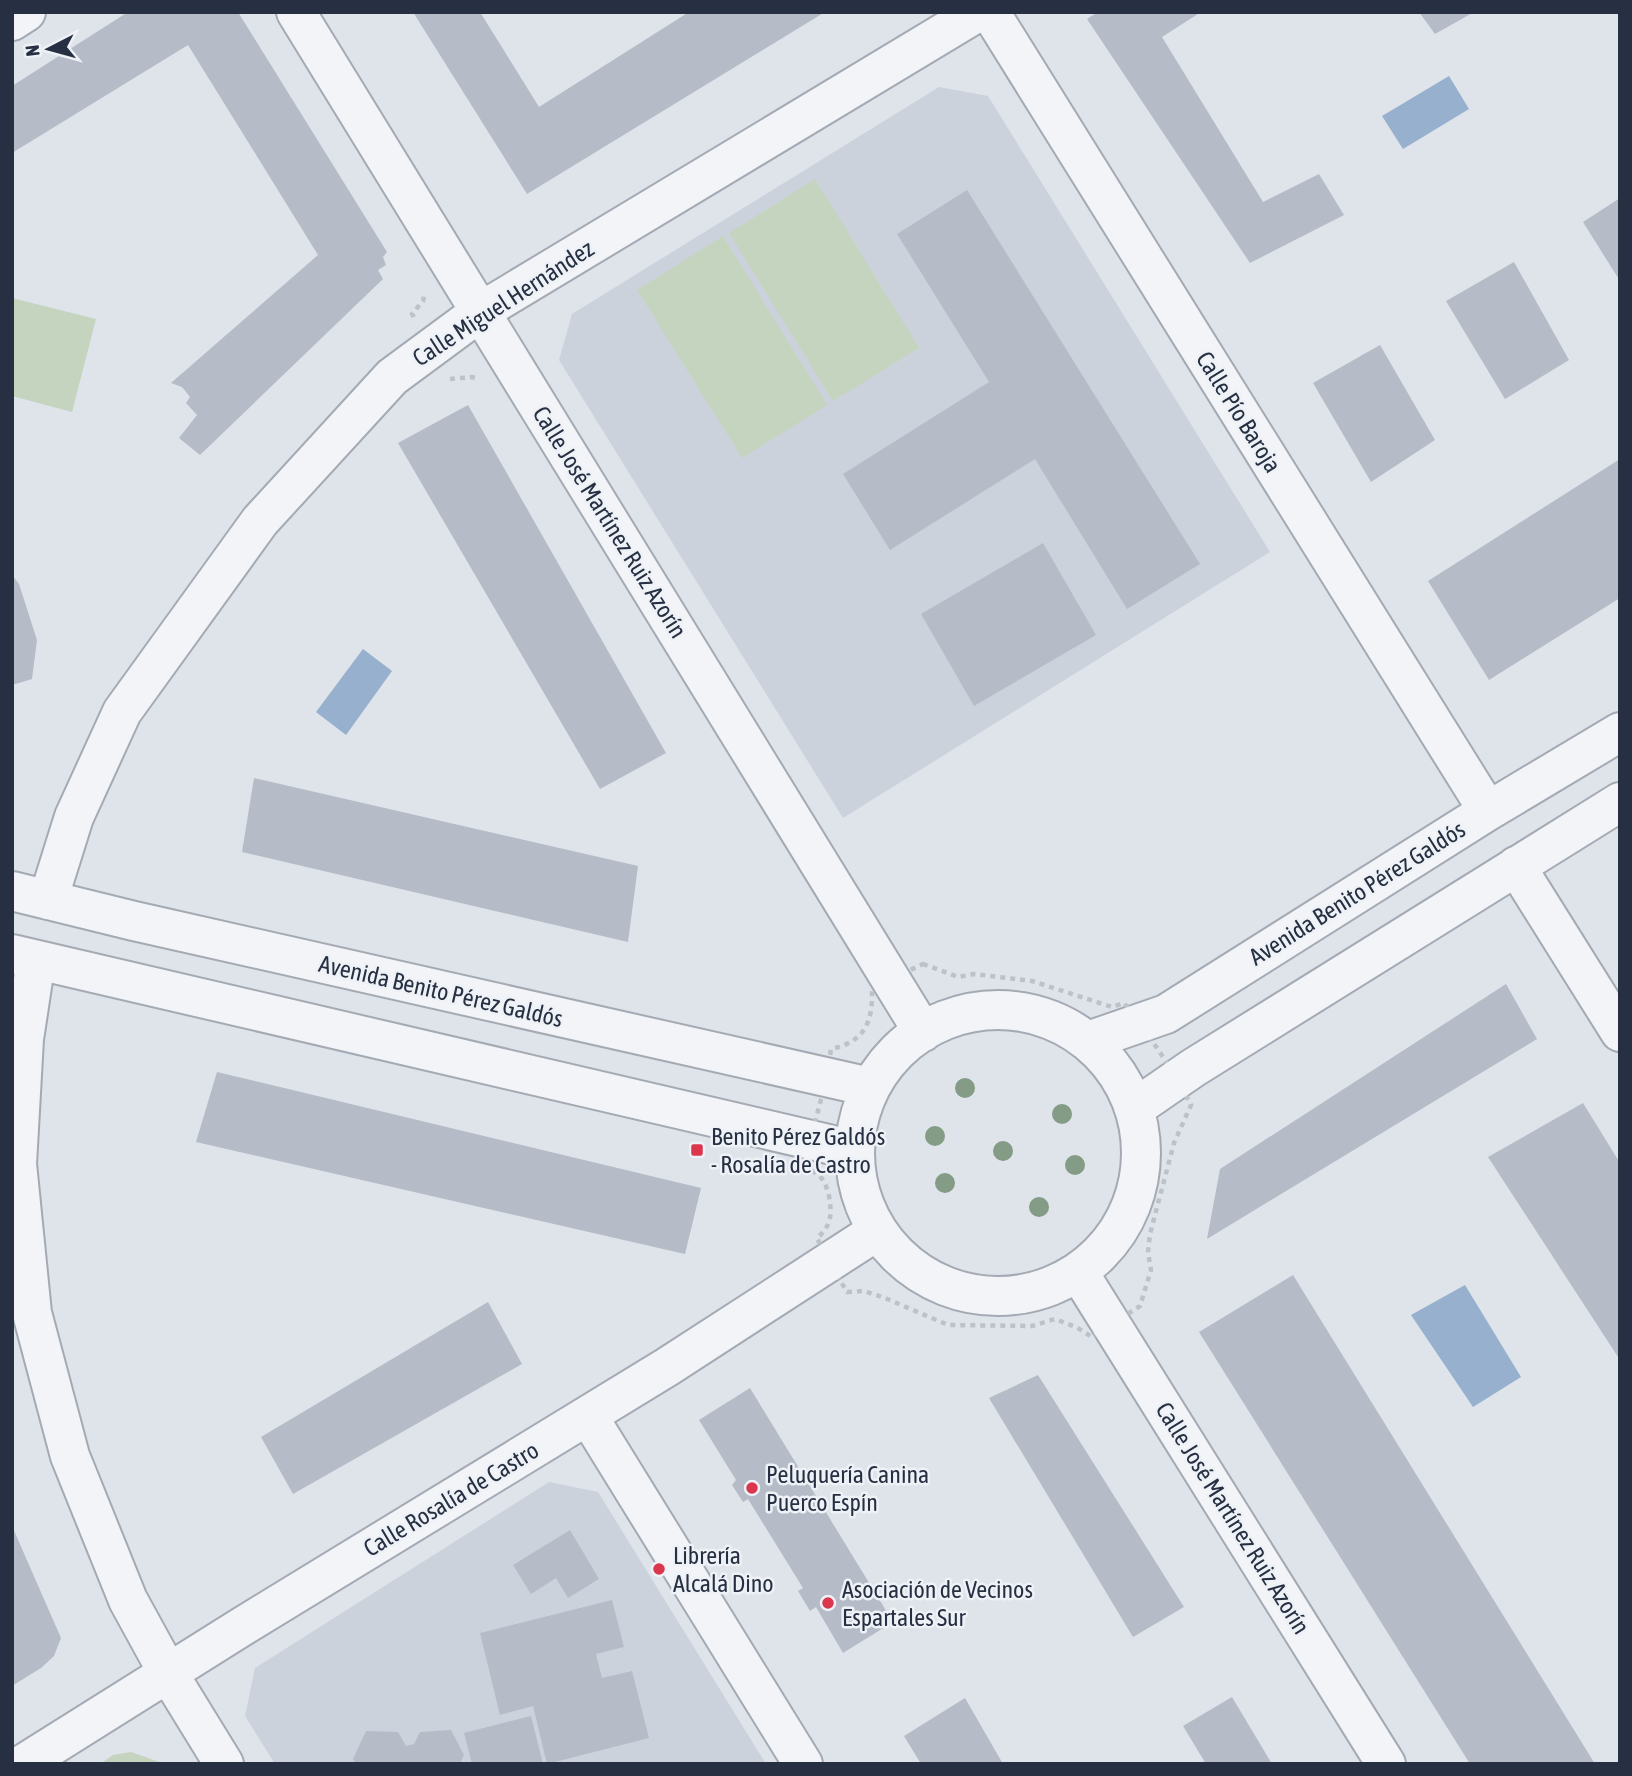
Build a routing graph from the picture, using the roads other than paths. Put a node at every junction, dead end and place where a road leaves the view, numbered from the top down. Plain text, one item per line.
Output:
1 (26, 12) edge
2 (296, 12) edge
3 (978, 12) edge
4 (990, 12) edge
5 (12, 21) edge
6 (480, 312) junction
7 (1620, 732) edge
8 (1620, 802) edge
9 (1488, 811) junction
10 (1517, 866) junction
11 (30, 895) edge
12 (24, 957) edge
13 (923, 1032) junction
14 (1620, 1032) edge
15 (1088, 1041) junction
16 (870, 1087) junction
17 (1135, 1108) junction
18 (854, 1150) junction
19 (877, 1231) junction
20 (1079, 1273) junction
21 (588, 1416) junction
22 (168, 1673) junction
23 (23, 1764) edge
24 (224, 1764) edge
25 (803, 1764) edge
26 (1386, 1764) edge

1 - 5 street
2 - 6 street, Calle José Martínez Ruiz Azorín
3 - 6 street, Calle Miguel Hernández
4 - 9 street, Calle Pío Baroja
6 - 11 street, Calle Miguel Hernández
6 - 13 street, Calle José Martínez Ruiz Azorín
7 - 9 street, Avenida Benito Pérez Galdós
8 - 10 street
9 - 15 street, Avenida Benito Pérez Galdós
10 - 14 street
10 - 17 street
11 - 16 street, Avenida Benito Pérez Galdós
12 - 18 street
12 - 22 street
13 - 15 street
13 - 16 street
15 - 17 street
16 - 18 street
17 - 20 street
18 - 19 street
19 - 20 street
19 - 21 street, Calle Rosalía de Castro
20 - 26 street, Calle José Martínez Ruiz Azorín
21 - 22 street, Calle Rosalía de Castro
21 - 25 street
22 - 23 street, Calle Rosalía de Castro
22 - 24 street

